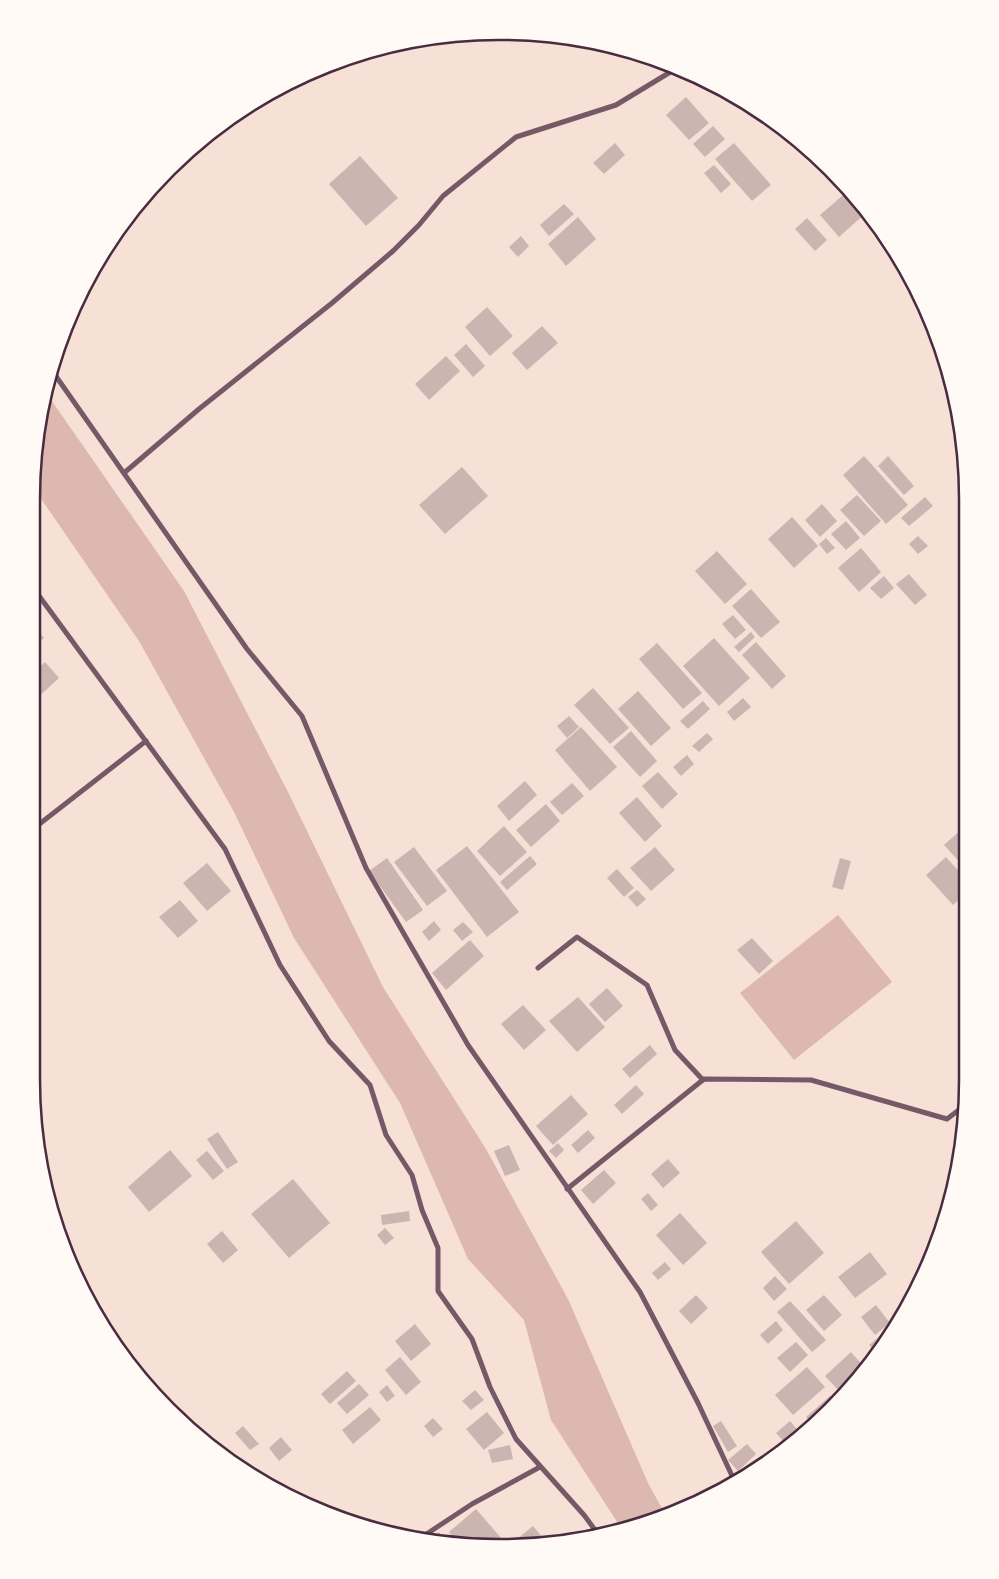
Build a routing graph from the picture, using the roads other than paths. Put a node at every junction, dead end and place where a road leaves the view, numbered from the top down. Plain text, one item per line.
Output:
1 (669, 73) edge
2 (57, 378) edge
3 (124, 473) junction
4 (40, 597) edge
5 (146, 742) junction
6 (40, 824) edge
7 (538, 968) dead end
8 (704, 1080) junction
9 (958, 1111) edge
10 (567, 1189) junction
11 (540, 1467) junction
12 (732, 1475) edge
13 (594, 1529) edge
14 (428, 1533) edge

1 - 3 street
2 - 3 street
3 - 10 street
4 - 5 street
5 - 6 street
5 - 11 street
7 - 8 street
8 - 9 street
8 - 10 street
10 - 12 street
11 - 13 street
11 - 14 street

